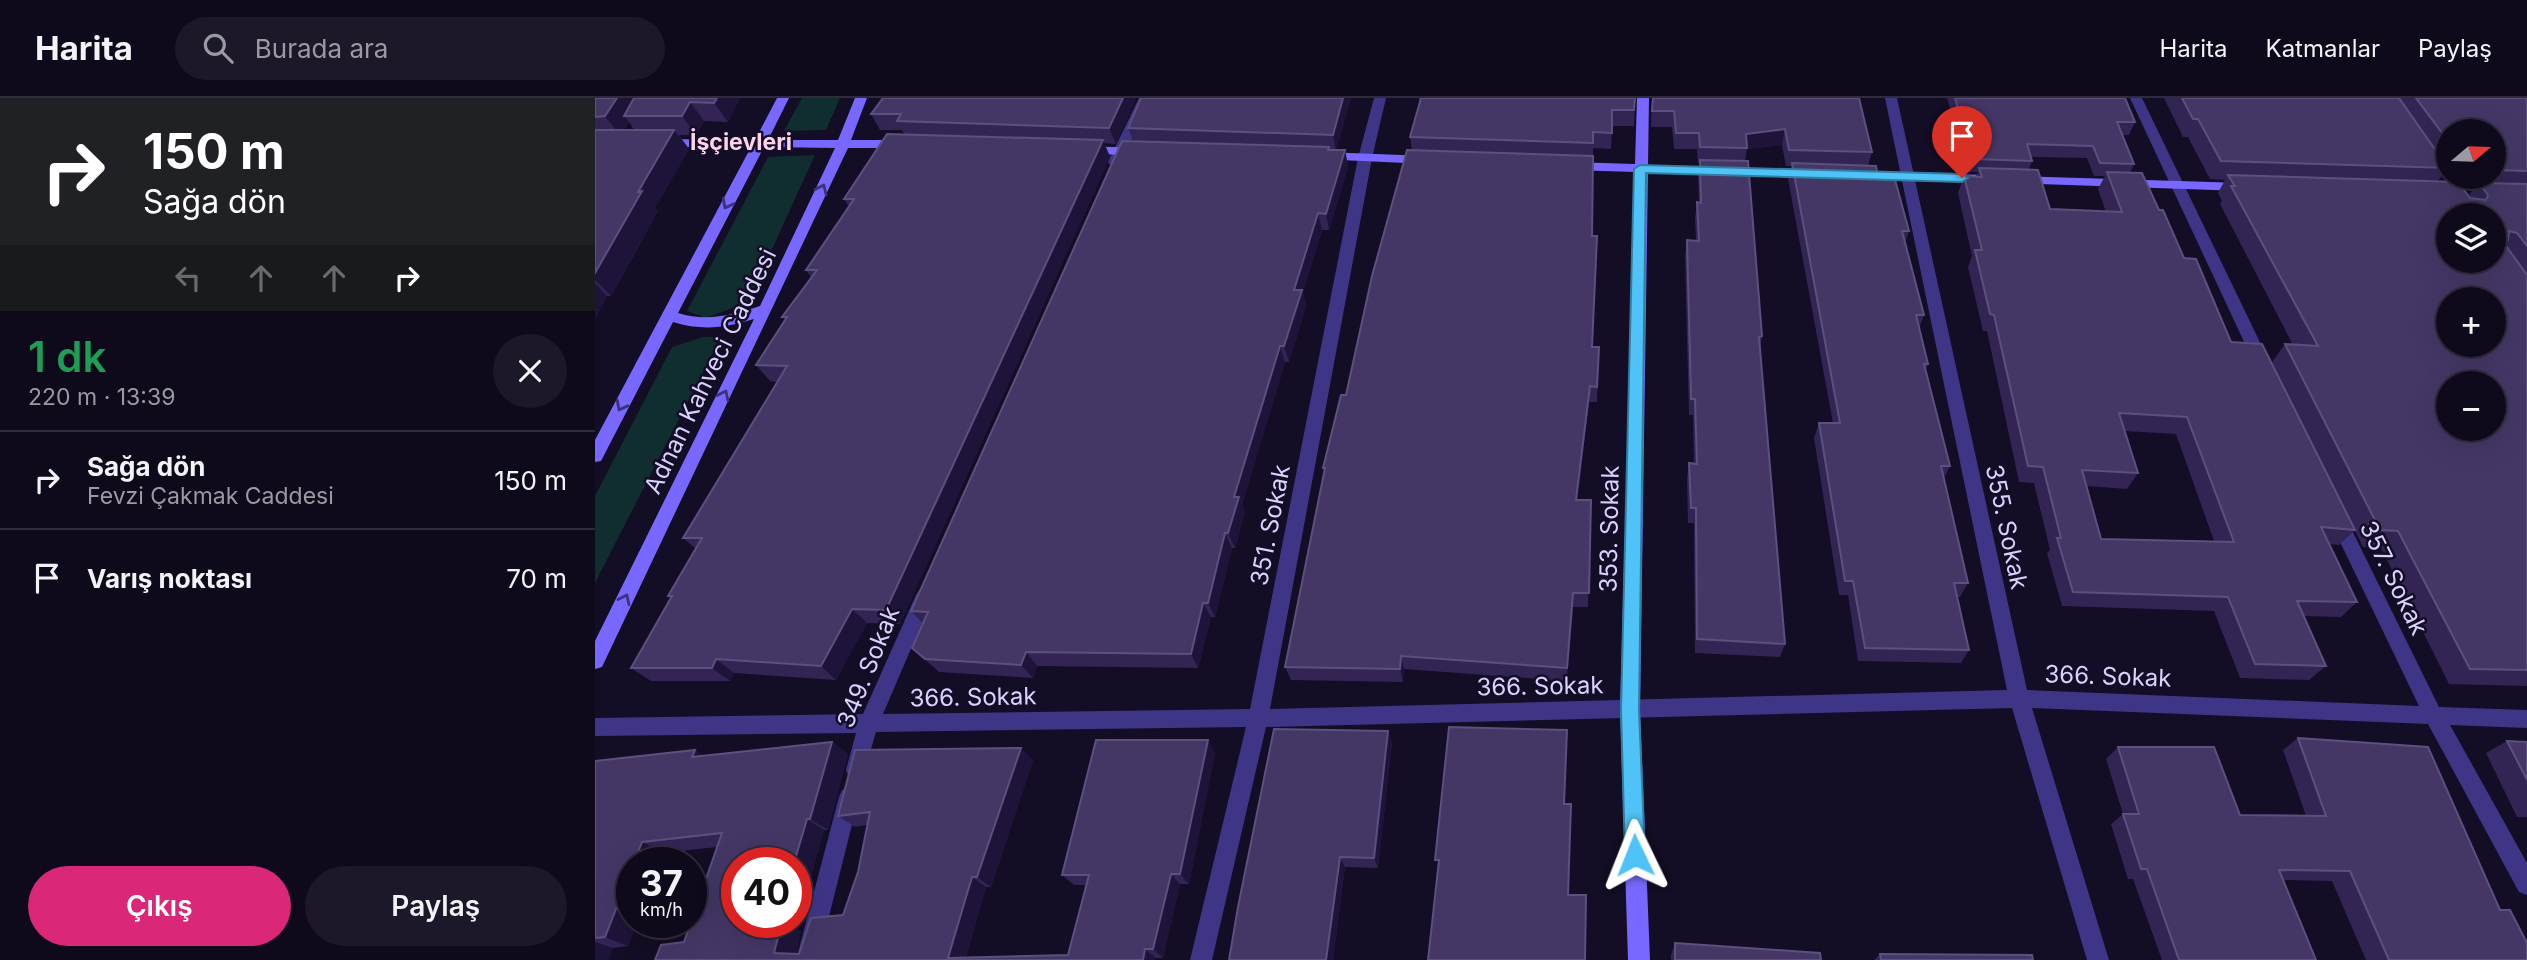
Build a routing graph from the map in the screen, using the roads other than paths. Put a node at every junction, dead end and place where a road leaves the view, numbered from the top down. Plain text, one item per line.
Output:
1 (783, 98) edge
2 (861, 98) edge
3 (1145, 98) edge
4 (1380, 98) edge
5 (1643, 98) edge
6 (1891, 98) edge
7 (2136, 98) edge
8 (844, 142) junction
9 (651, 143) edge
10 (758, 144) junction
11 (913, 144) edge
12 (1065, 149) edge
13 (1120, 151) junction
14 (1161, 152) edge
15 (1311, 156) edge
16 (1365, 158) junction
17 (1448, 161) edge
18 (1557, 165) edge
19 (1640, 169) junction
20 (1908, 176) junction
21 (1107, 180) edge
22 (2175, 184) junction
23 (2257, 187) edge
24 (766, 309) junction
25 (669, 315) junction
26 (2271, 382) edge
27 (595, 456) edge
28 (2331, 506) edge
29 (935, 573) edge
30 (595, 661) edge
31 (2019, 699) junction
32 (1630, 710) junction
33 (2434, 716) junction
34 (1258, 718) junction
35 (2527, 719) edge
36 (868, 725) junction
37 (595, 727) edge
38 (2527, 884) edge
39 (807, 960) edge
40 (1201, 960) edge
41 (1639, 960) edge
42 (2098, 960) edge

1 - 10 main road
2 - 8 main road, Adnan Kahveci Caddesi
3 - 13 street
4 - 16 street, 351. Sokak
5 - 19 main road, 353. Sokak
6 - 20 street, 355. Sokak
7 - 22 street
8 - 10 main road
8 - 11 main road
24 -> 8 main road, Adnan Kahveci Caddesi
9 - 10 main road
10 -> 25 main road
12 - 13 main road
13 - 14 main road
13 - 21 street
15 - 16 main road
16 - 17 main road
16 - 34 street, 351. Sokak
18 - 19 main road
19 - 20 main road
19 - 32 main road, 353. Sokak
20 - 22 main road
20 - 31 street, 355. Sokak
22 - 23 main road
22 - 26 street
24 - 25 main road
30 -> 24 main road, Adnan Kahveci Caddesi
25 -> 27 main road
28 - 33 street, 357. Sokak
29 - 36 street, 349. Sokak
31 - 32 street, 366. Sokak
31 - 33 street, 366. Sokak
31 - 42 street, 355. Sokak
32 - 34 street, 366. Sokak
32 - 41 main road, 353. Sokak
33 - 35 street, 366. Sokak
33 - 38 street, 357. Sokak
34 - 36 street, 366. Sokak
34 - 40 street, 351. Sokak
36 - 37 street, 366. Sokak
36 - 39 street, 349. Sokak

